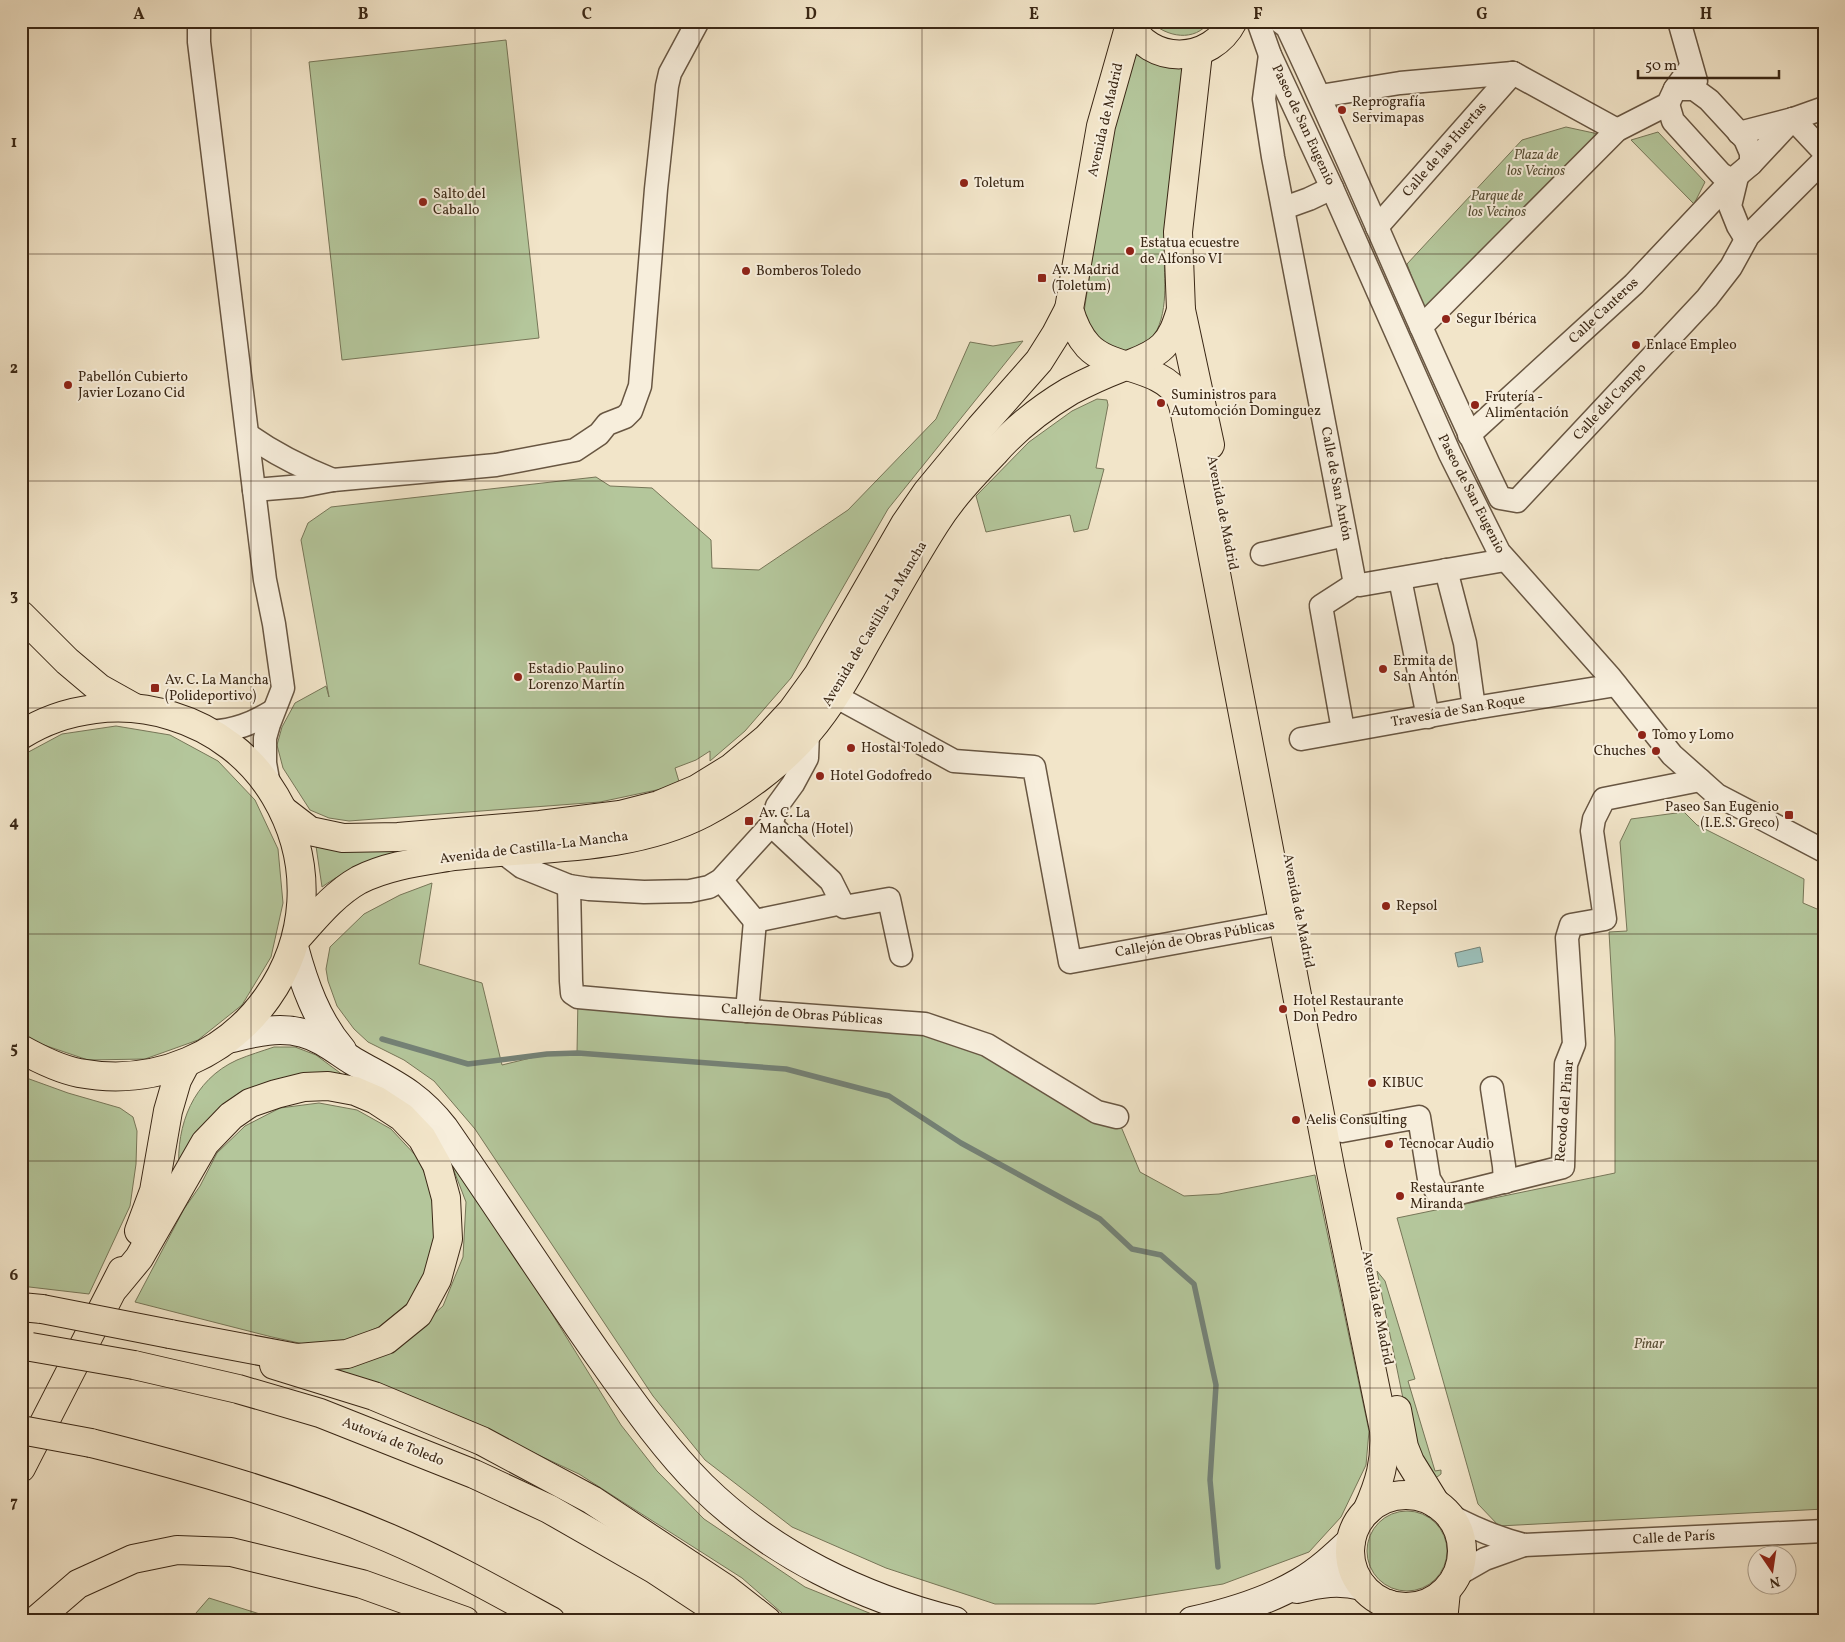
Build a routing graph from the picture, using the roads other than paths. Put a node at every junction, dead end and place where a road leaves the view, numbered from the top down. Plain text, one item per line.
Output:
1 (199, 21) edge
2 (698, 21) edge
3 (1258, 21) edge
4 (1279, 21) edge
5 (1680, 21) edge
6 (1129, 23) edge
7 (1231, 25) edge
8 (1198, 52) junction
9 (1270, 55) junction
10 (1691, 67) junction
11 (1512, 73) junction
12 (1700, 94) junction
13 (1320, 96) junction
14 (1672, 105) junction
15 (1824, 108) edge
16 (1793, 119) junction
17 (1617, 130) junction
18 (1739, 133) junction
19 (1824, 152) edge
20 (1824, 160) edge
21 (1740, 174) junction
22 (1332, 188) junction
23 (1284, 208) junction
24 (1377, 227) junction
25 (1746, 239) junction
26 (1069, 309) junction
27 (1181, 310) junction
28 (1421, 327) junction
29 (1127, 365) junction
30 (248, 435) junction
31 (1469, 435) junction
32 (333, 480) junction
33 (254, 490) junction
34 (1500, 498) joint
35 (1345, 535) junction
36 (1262, 554) dead end
37 (1505, 560) junction
38 (1446, 570) junction
39 (1400, 578) junction
40 (1355, 584) junction
41 (21, 615) edge
42 (1616, 685) junction
43 (835, 696) junction
44 (134, 708) junction
45 (1474, 708) junction
46 (273, 711) junction
47 (1428, 717) junction
48 (1343, 730) junction
49 (210, 732) junction
50 (808, 732) junction
51 (21, 735) edge
52 (1301, 739) dead end
53 (1700, 780) junction
54 (269, 785) junction
55 (284, 811) junction
56 (771, 825) junction
57 (501, 851) junction
58 (1824, 851) edge
59 (721, 880) junction
60 (569, 886) junction
61 (842, 903) junction
62 (755, 921) junction
63 (1284, 923) junction
64 (295, 943) junction
65 (901, 955) dead end
66 (747, 1011) junction
67 (228, 1039) junction
68 (21, 1049) edge
69 (352, 1060) junction
70 (186, 1063) junction
71 (1492, 1088) dead end
72 (1117, 1117) dead end
73 (1342, 1131) junction
74 (1505, 1182) junction
75 (115, 1288) junction
76 (32, 1308) edge
77 (170, 1334) junction
78 (26, 1346) edge
79 (21, 1430) edge
80 (21, 1468) edge
81 (1443, 1510) junction
82 (1368, 1511) junction
83 (1824, 1531) edge
84 (1351, 1542) junction
85 (1524, 1545) junction
86 (1451, 1583) junction
87 (1362, 1586) junction
88 (1267, 1598) junction
89 (1396, 1613) edge
90 (35, 1621) edge
91 (465, 1621) edge
92 (551, 1621) edge
93 (733, 1621) edge
94 (767, 1621) edge
95 (956, 1621) edge
96 (1192, 1621) edge
97 (1443, 1621) edge

1 - 30 street
2 - 32 street
3 - 9 street, Paseo de San Eugenio
4 - 13 street, Paseo de San Eugenio
5 - 10 street
6 - 8 main road
6 - 26 main road, Avenida de Madrid
7 - 8 main road
7 - 9 street, Paseo de San Eugenio
8 - 27 main road, Avenida de Madrid
9 - 22 street, Paseo de San Eugenio
9 - 23 street, Calle de San Antón
10 - 12 street
10 - 14 street
11 - 13 street
11 - 17 street
11 - 24 street, Calle de las Huertas
12 - 14 street
12 - 18 street
13 - 24 street, Paseo de San Eugenio
14 - 17 street
14 - 21 street
15 - 16 street
16 - 18 street
16 - 19 street
16 - 21 street, Calle Canteros
17 - 28 street
18 - 21 street
20 - 25 street, Calle del Campo
21 - 25 street
21 - 31 street, Calle Canteros
22 - 23 street
22 - 37 street, Paseo de San Eugenio
23 - 35 street, Calle de San Antón
24 - 28 street, Paseo de San Eugenio
25 - 34 street, Calle del Campo
26 - 29 main road, Avenida de Madrid
26 - 55 main road, Avenida de Castilla-La Mancha
27 - 29 main road, Avenida de Madrid
27 - 73 main road, Avenida de Madrid
28 - 31 street, Paseo de San Eugenio
29 - 43 main road, Avenida de Castilla-La Mancha
29 - 63 main road, Avenida de Madrid
30 - 32 street
30 - 33 street
31 - 34 street, Paseo de San Eugenio
32 - 33 street
33 - 46 street
35 - 36 street
35 - 40 street, Calle de San Antón
37 - 38 street
37 - 42 street, Paseo de San Eugenio
38 - 39 street
38 - 45 street
39 - 40 street
39 - 47 street
40 - 48 street
41 - 44 main road
42 - 45 street, Travesía de San Roque
42 - 53 street, Paseo de San Eugenio
43 - 50 main road, Avenida de Castilla-La Mancha
43 - 63 street, Callejón de Obras Públicas
44 - 49 main road
44 - 51 main road
45 - 47 street, Travesía de San Roque
46 - 49 street
46 - 54 street
47 - 48 street, Travesía de San Roque
48 - 52 street, Travesía de San Roque
49 - 54 main road
50 - 56 street
50 - 57 main road, Avenida de Castilla-La Mancha
53 - 58 street, Paseo de San Eugenio
53 - 74 street, Recodo del Pinar
54 - 55 main road
55 - 64 main road
56 - 59 street
56 - 61 street
57 - 60 street
57 - 64 main road, Avenida de Castilla-La Mancha
59 - 60 street
59 - 62 street
60 - 66 street, Callejón de Obras Públicas
61 - 62 street
61 - 65 street
62 - 66 street
63 - 82 main road, Avenida de Madrid
64 - 67 main road
64 - 69 main road
66 - 72 street, Callejón de Obras Públicas
67 - 69 main road
67 - 70 main road
68 - 70 main road
69 - 95 main road
70 - 75 main road
71 - 74 street
73 - 74 street, Recodo del Pinar
73 - 81 main road, Avenida de Madrid
75 - 77 main road
75 - 80 main road
76 - 77 main road, bridge
77 - 94 main road
78 - 93 main road, Autovía de Toledo, bridge
79 - 92 main road, bridge
81 - 82 main road, Avenida de Madrid
81 - 85 street, Calle de París
81 - 86 main road, Avenida de Madrid
82 - 84 main road, Avenida de Madrid
83 - 85 street, Calle de París
84 - 87 main road, Avenida de Madrid
84 - 88 main road
85 - 86 street, Calle de París
86 - 89 main road, Avenida de Madrid
86 - 97 main road
87 - 88 main road
87 - 89 main road, Avenida de Madrid
88 - 96 main road
90 - 91 main road

